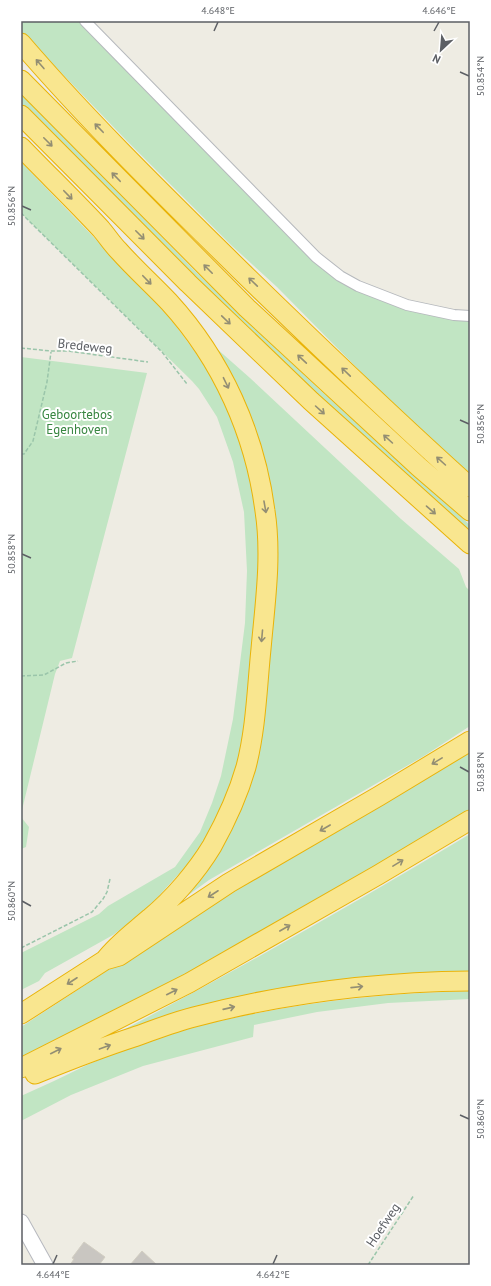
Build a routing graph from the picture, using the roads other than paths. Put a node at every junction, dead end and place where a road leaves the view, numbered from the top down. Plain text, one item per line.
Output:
1 (85, 21) edge
2 (21, 43) edge
3 (21, 80) edge
4 (21, 115) edge
5 (21, 147) edge
6 (102, 230) junction
7 (188, 283) junction
8 (470, 316) edge
9 (470, 487) edge
10 (470, 511) edge
11 (470, 544) edge
12 (470, 741) edge
13 (470, 820) edge
14 (105, 960) junction
15 (470, 981) edge
16 (21, 1014) edge
17 (21, 1068) edge
18 (21, 1080) edge
19 (21, 1222) edge
20 (45, 1265) edge

1 - 8 street
9 -> 2 highway
10 -> 3 highway
4 -> 7 highway
5 -> 6 highway
6 - 7 highway
6 -> 14 highway
7 -> 11 highway
12 -> 14 highway
17 -> 13 highway
14 -> 16 highway
18 -> 15 highway
19 - 20 street

